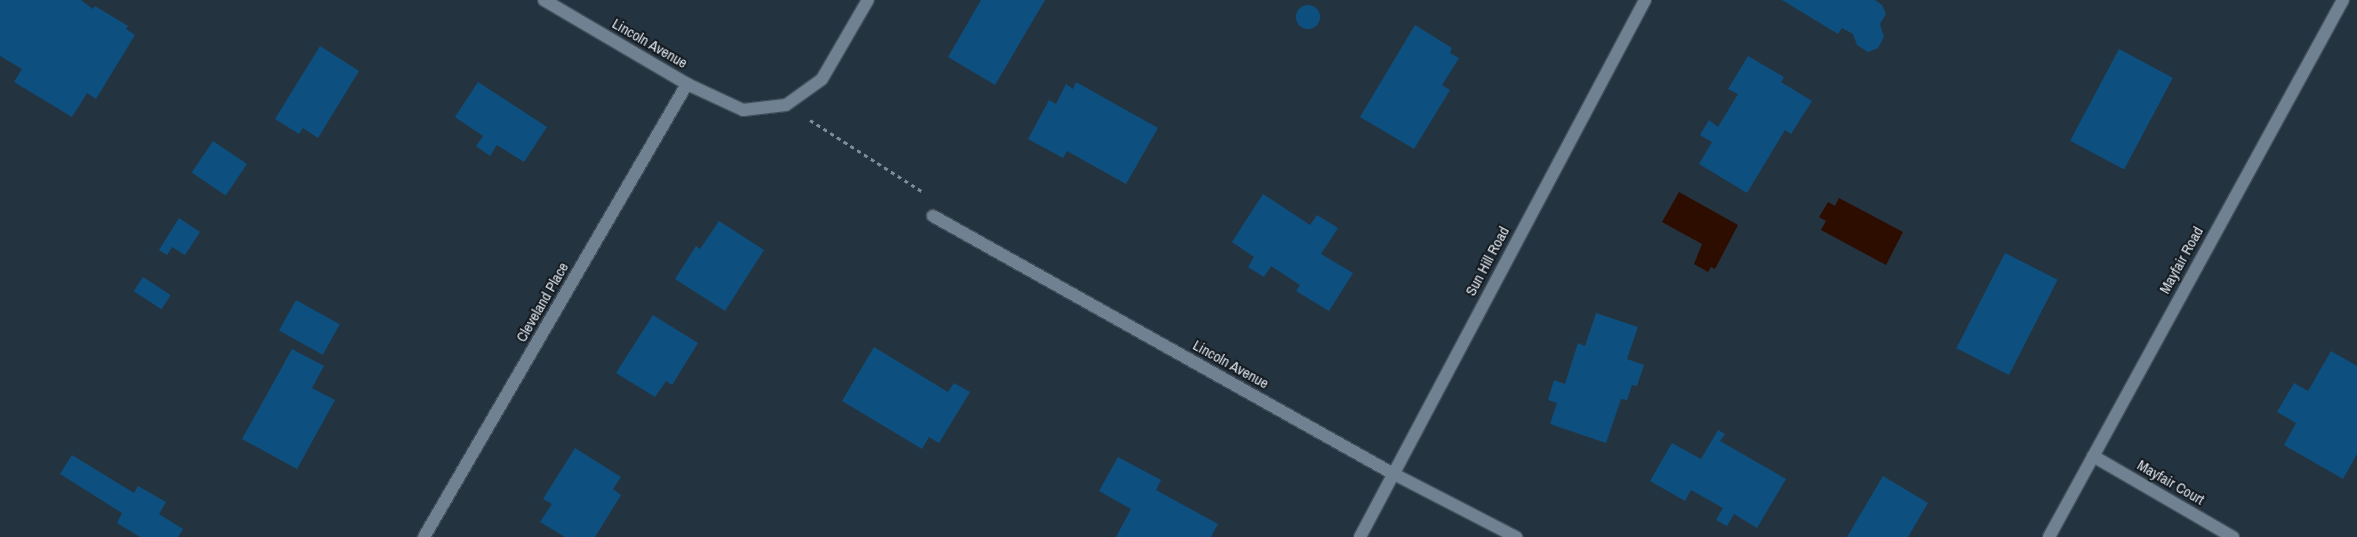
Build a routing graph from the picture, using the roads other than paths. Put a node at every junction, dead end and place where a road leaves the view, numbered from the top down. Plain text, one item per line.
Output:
1 (544, 0) edge
2 (868, 0) edge
3 (1645, 0) edge
4 (2342, 0) edge
5 (687, 84) junction
6 (933, 216) road end
7 (2093, 456) junction
8 (1392, 472) junction
9 (424, 537) edge
10 (1360, 537) edge
11 (1516, 537) edge
12 (2049, 537) edge
13 (2233, 537) edge

1 - 5 street, Lincoln Avenue
2 - 5 street, Lincoln Avenue
3 - 8 street, Sun Hill Road
4 - 7 street, Mayfair Road
5 - 9 street, Cleveland Place
6 - 8 street, Lincoln Avenue
7 - 12 street, Mayfair Road
7 - 13 street, Mayfair Court
8 - 10 street, Sun Hill Road
8 - 11 street, Lincoln Avenue

